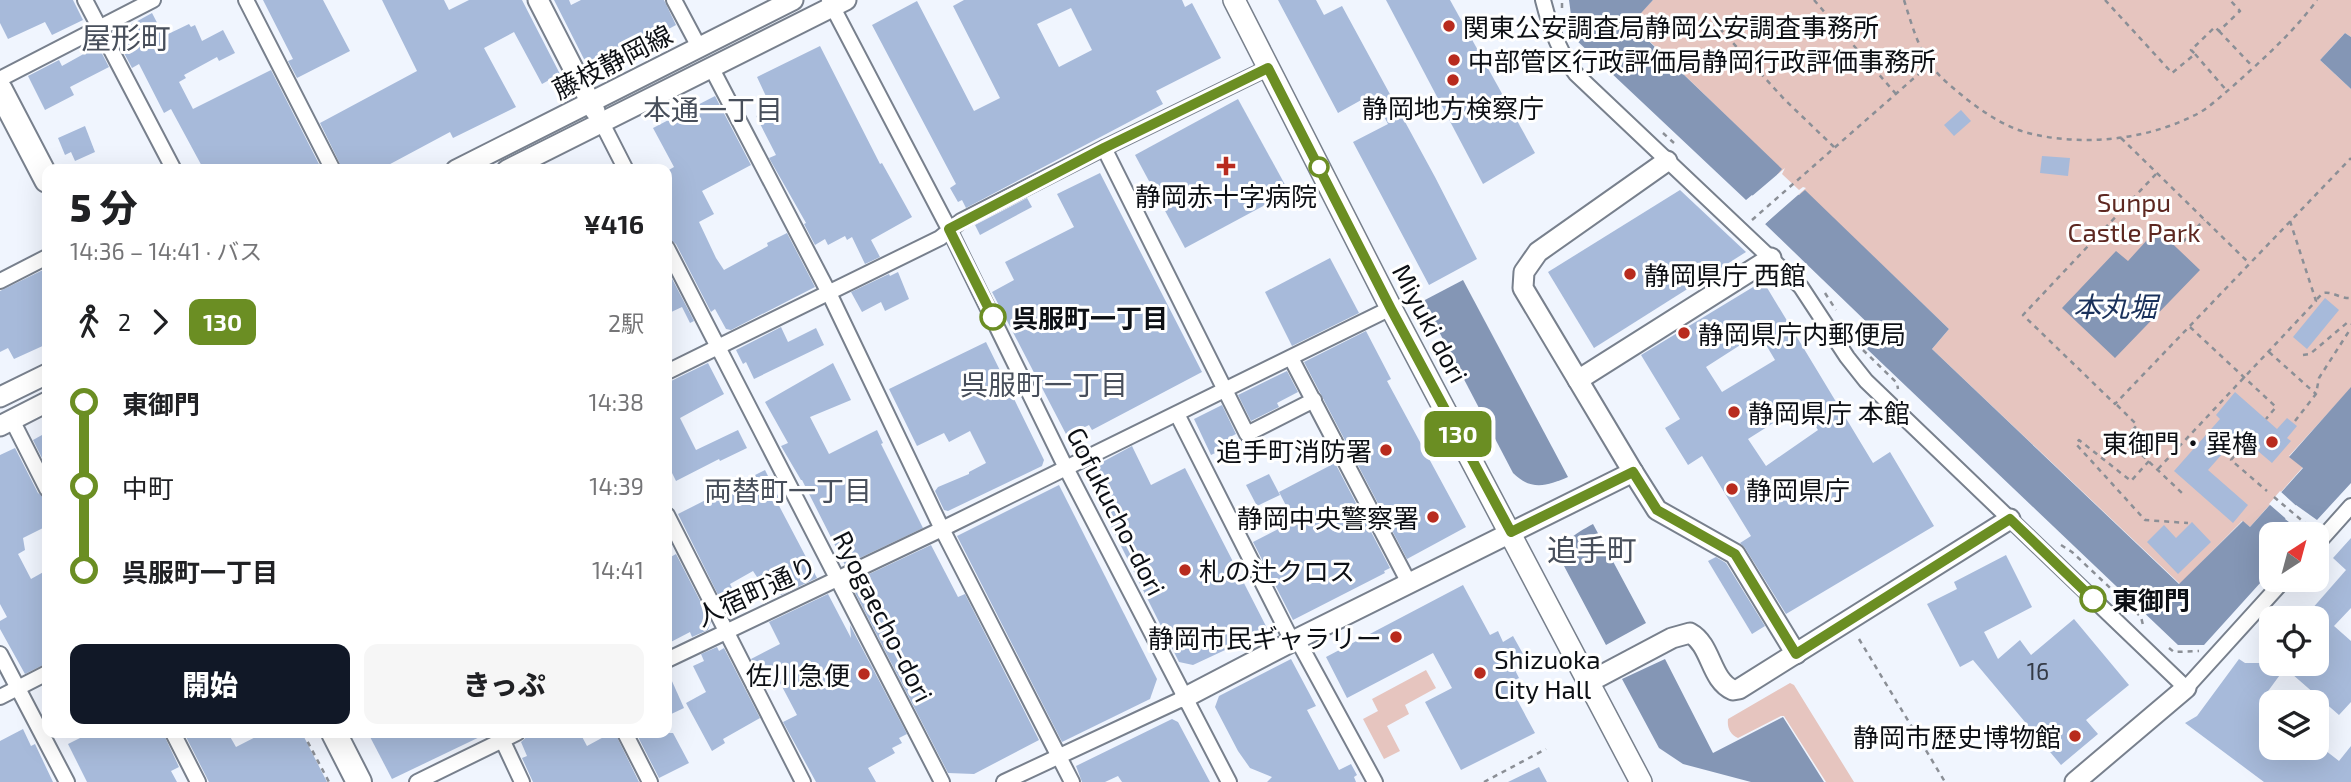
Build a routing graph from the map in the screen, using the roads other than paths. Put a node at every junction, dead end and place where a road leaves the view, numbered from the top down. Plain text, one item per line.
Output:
1 (85, 0) edge
2 (153, 0) edge
3 (246, 0) edge
4 (538, 0) edge
5 (674, 0) edge
6 (793, 0) edge
7 (1234, 0) edge
8 (1544, 0) edge
9 (836, 2) edge
10 (100, 29) junction
11 (699, 47) junction
12 (711, 67) junction
13 (1268, 68) junction
14 (0, 79) edge
15 (0, 90) edge
16 (590, 101) junction
17 (602, 123) junction
18 (1104, 148) junction
19 (1667, 161) junction
20 (171, 164) edge
21 (331, 164) edge
22 (468, 164) edge
23 (519, 164) edge
24 (623, 164) edge
25 (42, 170) edge
26 (949, 229) junction
27 (672, 258) edge
28 (1771, 258) junction
29 (42, 260) edge
30 (0, 281) edge
31 (829, 293) junction
32 (1391, 309) junction
33 (718, 348) junction
34 (1291, 358) junction
35 (672, 370) edge
36 (42, 376) edge
37 (1578, 380) junction
38 (1224, 389) junction
39 (2, 393) edge
40 (1314, 400) junction
41 (42, 405) edge
42 (1177, 414) junction
43 (6, 423) edge
44 (1066, 468) junction
45 (1633, 472) junction
46 (42, 481) edge
47 (2351, 506) edge
48 (2010, 519) junction
49 (672, 525) edge
50 (2329, 525) edge
51 (942, 529) junction
52 (1511, 532) junction
53 (836, 579) junction
54 (1409, 583) junction
55 (2273, 592) edge
56 (726, 631) junction
57 (1294, 640) junction
58 (0, 654) edge
59 (1796, 654) junction
60 (672, 658) edge
61 (42, 676) edge
62 (1589, 682) junction
63 (17, 688) junction
64 (2186, 688) junction
65 (0, 697) edge
66 (1184, 698) junction
67 (42, 735) edge
68 (44, 738) edge
69 (176, 738) edge
70 (337, 738) edge
71 (498, 738) edge
72 (500, 738) edge
73 (628, 738) edge
74 (1059, 758) junction
75 (1645, 781) edge
76 (67, 782) edge
77 (198, 782) edge
78 (359, 782) edge
79 (417, 782) edge
80 (522, 782) edge
81 (650, 782) edge
82 (803, 782) edge
83 (942, 782) edge
84 (1004, 782) edge
85 (1072, 782) edge
86 (1229, 782) edge
87 (1375, 782) edge
88 (2075, 782) edge

1 - 10 street
2 - 10 street
3 - 21 street
4 - 16 street
5 - 11 street
6 - 11 street, 藤枝静岡線
7 - 13 main road, Miyuki dori
8 - 19 street
9 - 12 street, 藤枝静岡線
9 - 26 street, Gofukucho-dori
10 - 14 street
10 - 20 street
11 - 16 street, 藤枝静岡線
12 - 17 street, 藤枝静岡線
12 - 31 street
13 - 18 street
13 - 32 main road, Miyuki dori
15 - 25 highway
16 - 17 street
16 - 22 street, 藤枝静岡線
17 - 23 street, 藤枝静岡線
17 - 24 street
18 - 26 street
18 - 38 street
19 - 28 street
19 - 37 street
26 - 31 street
26 - 44 street, Gofukucho-dori
27 - 33 street, Ryogaecho-dori
28 - 37 street
28 - 48 street
29 - 30 street
31 - 33 street
31 - 51 street
32 - 34 street, 人宿町通り
32 - 52 main road, Miyuki dori
33 - 35 street
33 - 53 street, Ryogaecho-dori
34 - 38 street, 人宿町通り
34 - 40 street
36 - 39 street
37 - 45 street
38 - 40 street
38 - 42 street, 人宿町通り
40 - 54 street
41 - 43 street
42 - 44 street, 人宿町通り
42 - 57 street
43 - 46 street
44 - 51 street, 人宿町通り
44 - 66 street, Gofukucho-dori
45 - 52 street
45 - 59 street
47 - 50 street
48 - 59 street
48 - 64 street
49 - 56 street
51 - 53 street, 人宿町通り
51 - 74 street
52 - 54 street
52 - 62 main road, Miyuki dori
53 - 56 street, 人宿町通り
53 - 83 street, Ryogaecho-dori
54 - 57 street
55 - 64 street
56 - 60 street, 人宿町通り
56 - 82 street
57 - 66 street
57 - 87 street
58 - 63 street
59 - 62 street
61 - 63 street
62 - 75 main road, Miyuki dori
63 - 65 street
63 - 67 street
64 - 88 street
66 - 74 street
66 - 86 street, Gofukucho-dori
68 - 76 street
69 - 77 street
70 - 78 highway
71 - 79 street
72 - 80 street
73 - 81 street
74 - 84 street
74 - 85 street

